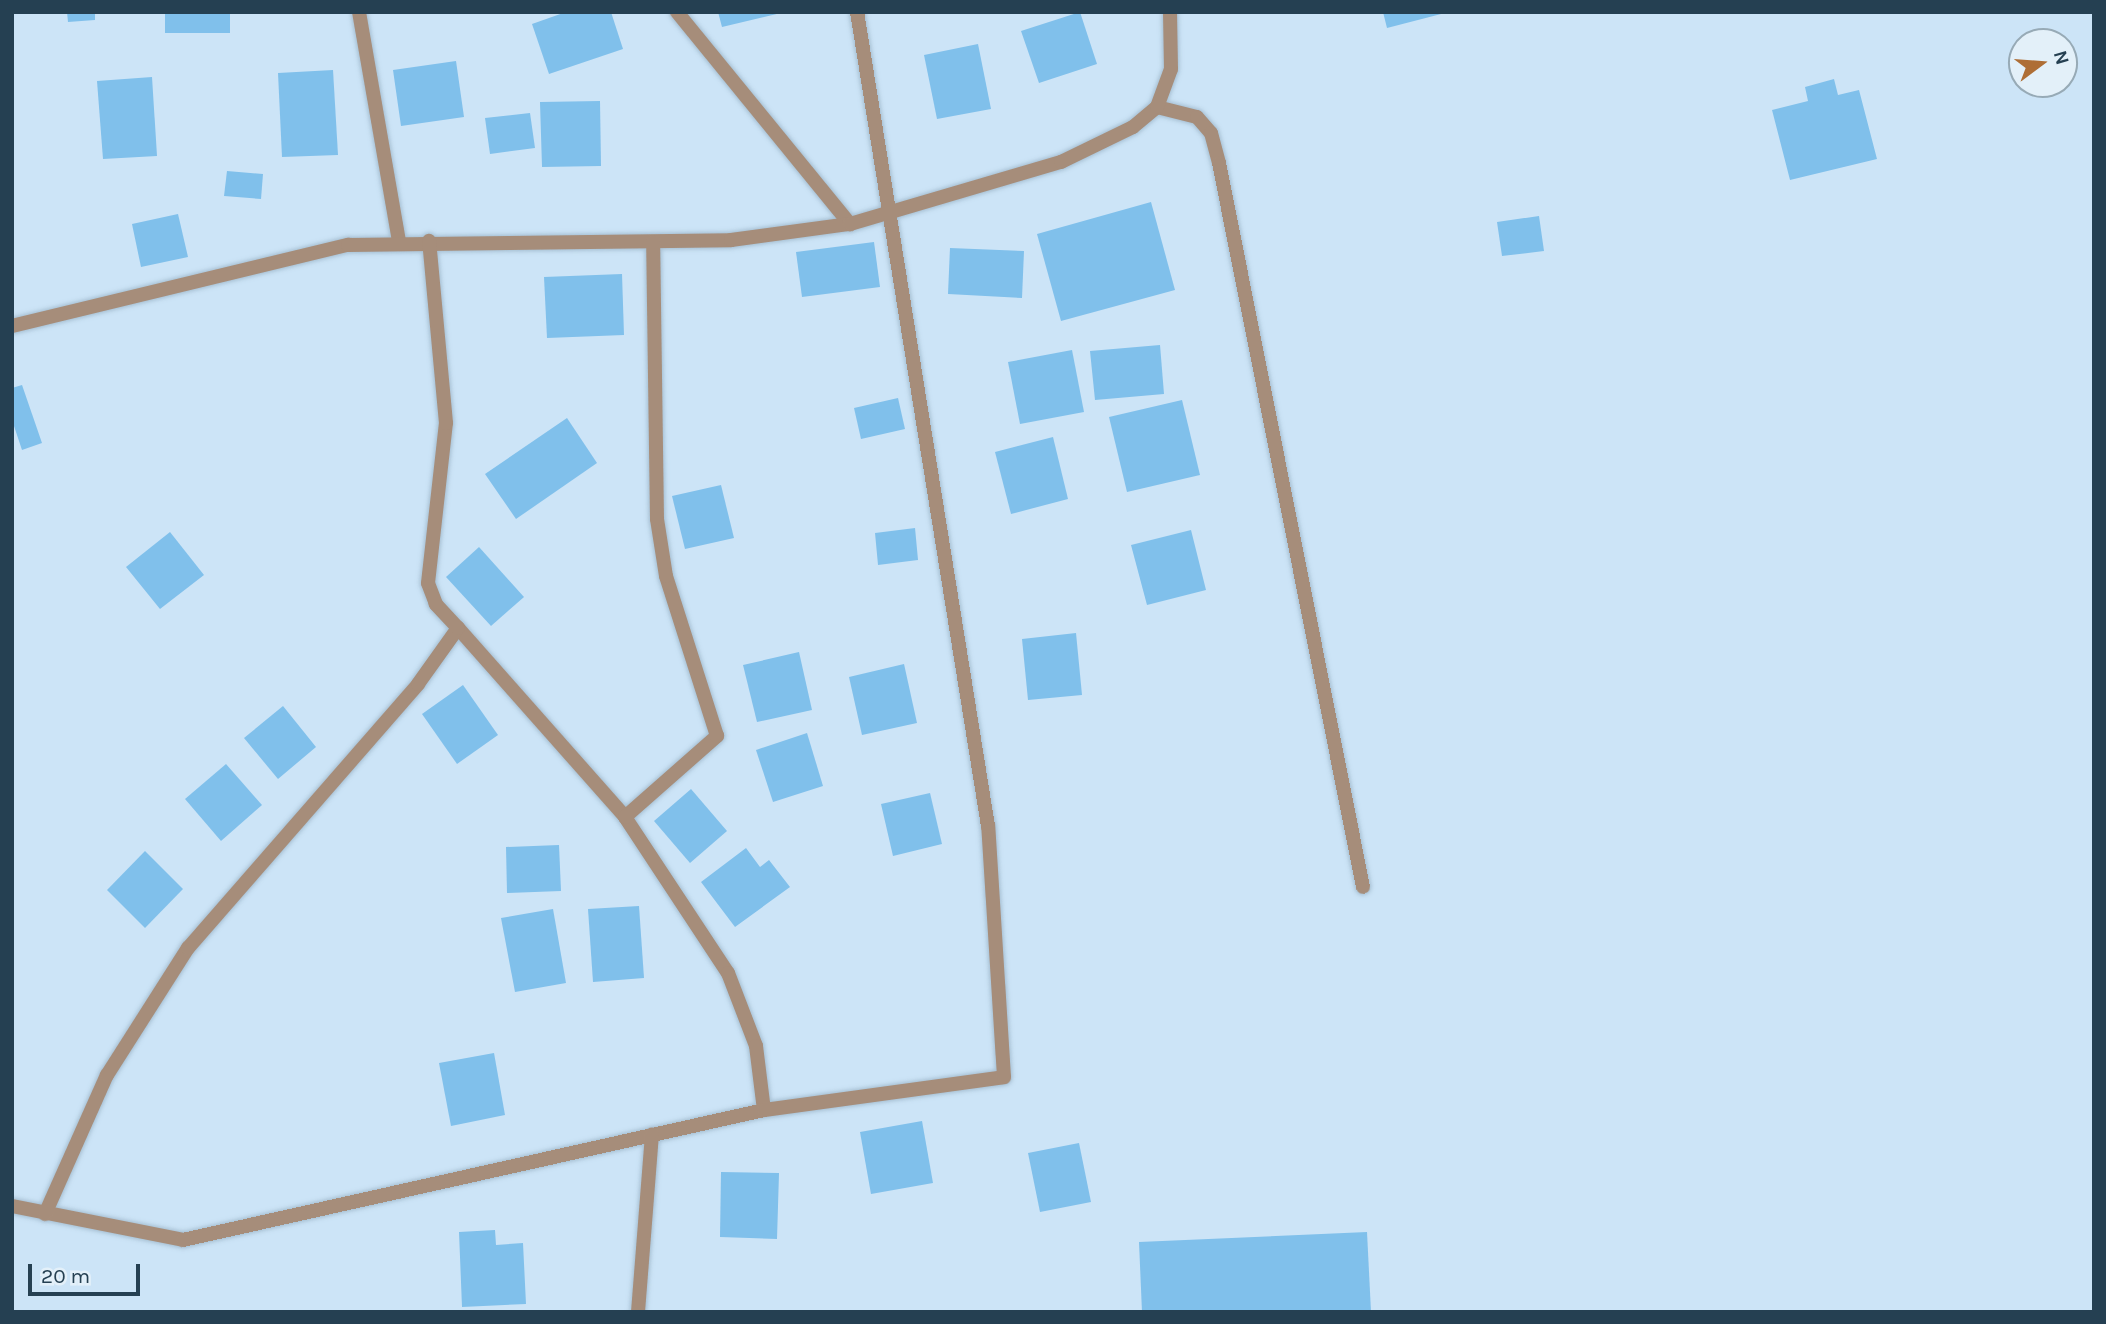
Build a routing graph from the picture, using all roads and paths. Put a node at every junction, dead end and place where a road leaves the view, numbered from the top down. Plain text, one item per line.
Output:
1 (359, 12) edge
2 (677, 12) edge
3 (857, 12) edge
4 (1170, 12) edge
5 (1157, 107) junction
6 (894, 211) junction
7 (850, 224) junction
8 (429, 241) junction
9 (399, 242) junction
10 (653, 242) junction
11 (12, 326) edge
12 (458, 628) junction
13 (625, 817) junction
14 (1363, 887) dead end
15 (764, 1110) junction
16 (652, 1135) junction
17 (12, 1206) edge
18 (45, 1214) junction
19 (638, 1312) edge

1 - 9 street
2 - 7 street
3 - 6 street
4 - 5 street
5 - 6 street
5 - 14 street
6 - 7 street
6 - 15 street
7 - 10 street
8 - 9 street
8 - 10 street
8 - 12 street
9 - 11 street
10 - 13 street
12 - 13 street
12 - 18 street
13 - 15 street
15 - 16 street
16 - 18 street
16 - 19 street
17 - 18 street

